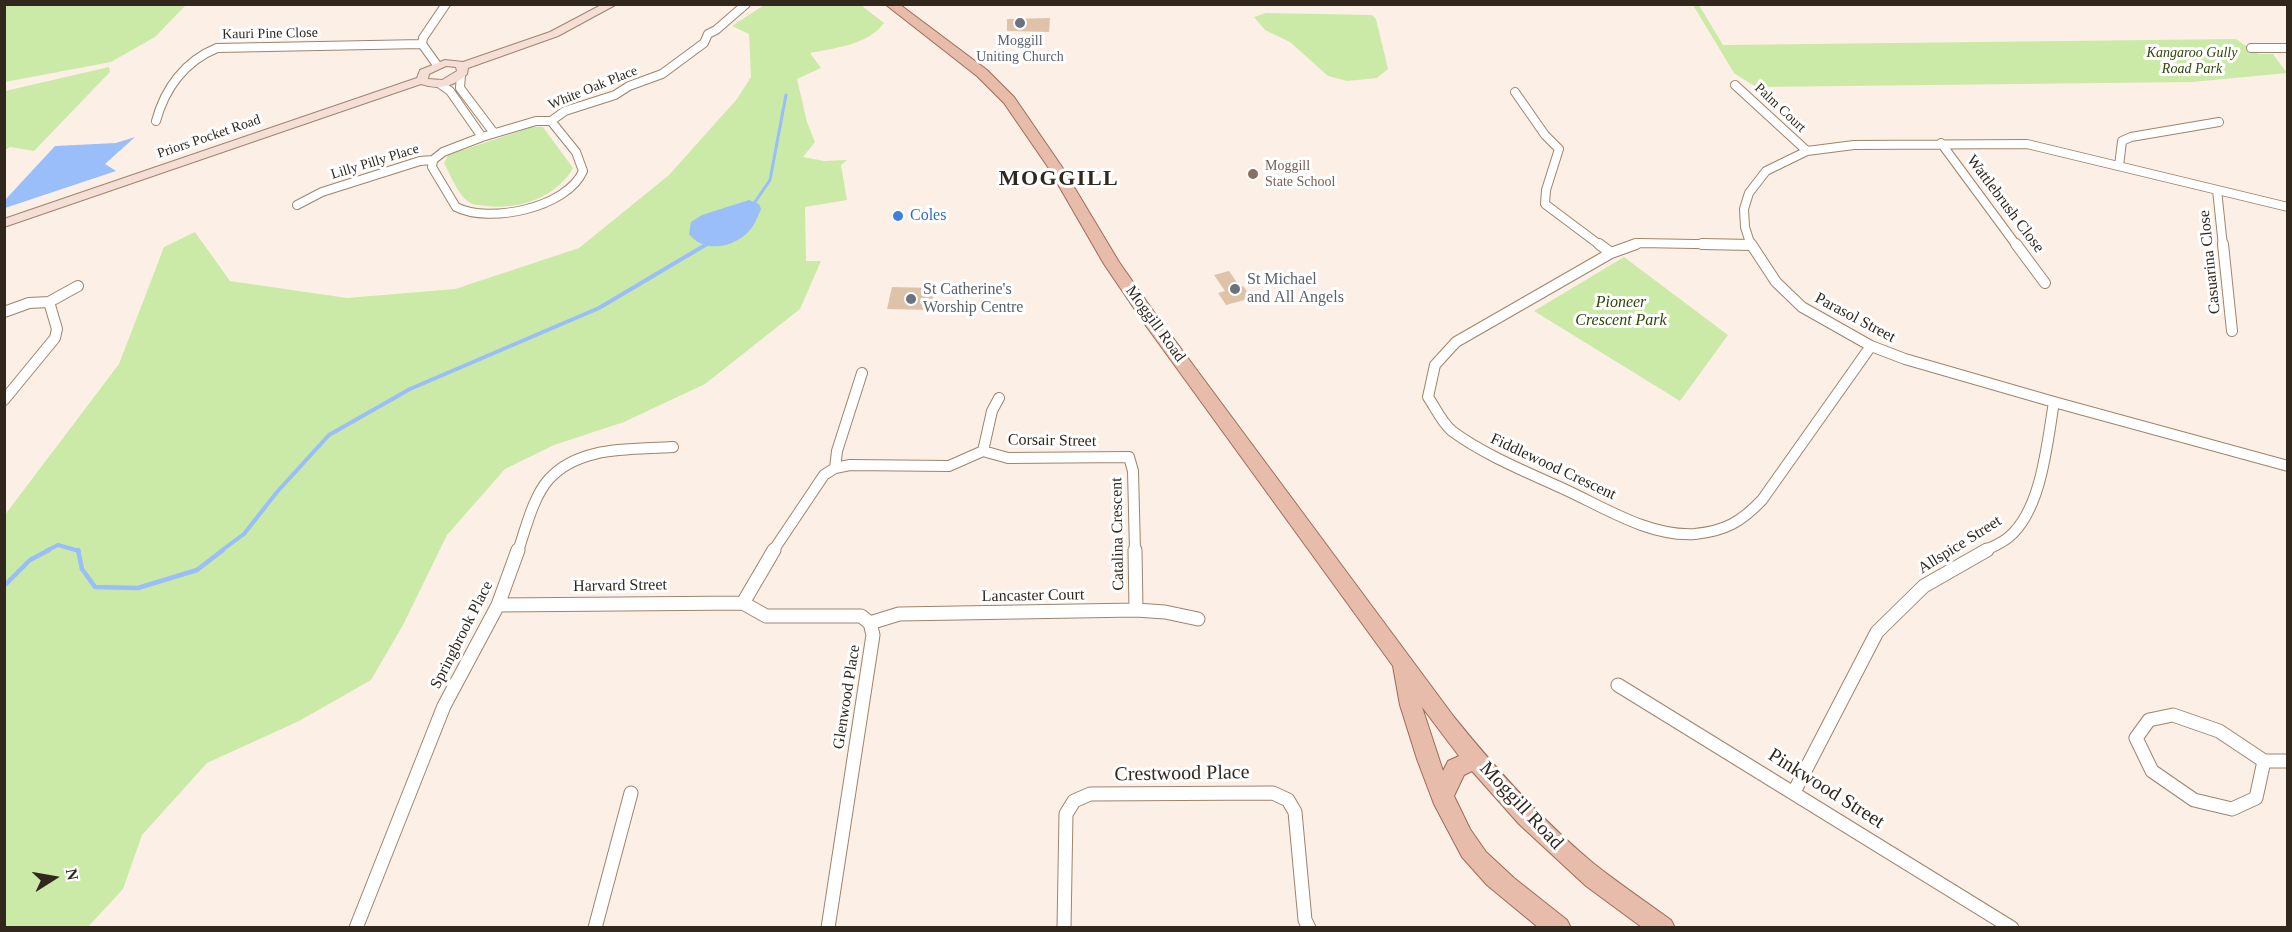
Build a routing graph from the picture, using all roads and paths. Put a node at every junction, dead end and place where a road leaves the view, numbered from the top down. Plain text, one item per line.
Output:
1 (446, 4) edge
2 (612, 4) edge
3 (746, 4) edge
4 (896, 6) edge
5 (422, 44) junction
6 (2251, 48) dead end
7 (2288, 48) edge
8 (437, 64) junction
9 (462, 71) junction
10 (422, 80) junction
11 (440, 84) junction
12 (1735, 85) dead end
13 (1515, 92) dead end
14 (156, 121) dead end
15 (551, 121) junction
16 (2219, 122) dead end
17 (494, 133) junction
18 (482, 137) junction
19 (1941, 143) junction
20 (1807, 151) junction
21 (433, 159) junction
22 (2119, 165) junction
23 (2217, 190) junction
24 (297, 206) dead end
25 (2288, 207) edge
26 (4, 223) edge
27 (1751, 245) junction
28 (1611, 253) junction
29 (2045, 283) dead end
30 (78, 286) dead end
31 (49, 302) junction
32 (4, 312) edge
33 (2232, 331) dead end
34 (1871, 346) junction
35 (861, 373) dead end
36 (999, 398) dead end
37 (4, 400) edge
38 (2054, 402) junction
39 (673, 447) dead end
40 (983, 451) junction
41 (1129, 458) joint
42 (2288, 466) edge
43 (835, 468) junction
44 (743, 603) junction
45 (498, 605) junction
46 (1136, 610) junction
47 (1198, 620) dead end
48 (870, 623) junction
49 (1401, 663) junction
50 (1618, 685) dead end
51 (1476, 758) junction
52 (2264, 761) junction
53 (2288, 761) edge
54 (1794, 792) junction
55 (631, 793) dead end
56 (1442, 797) junction
57 (356, 927) edge
58 (595, 927) edge
59 (828, 927) edge
60 (1064, 927) edge
61 (1309, 927) edge
62 (1559, 927) edge
63 (1663, 927) edge
64 (2012, 927) edge

1 - 5 street
2 - 9 street
3 - 15 street, White Oak Place
4 - 49 main road, Moggill Road
5 - 8 street
5 - 14 street, Kauri Pine Close
6 - 7 street
8 - 9 street
8 - 10 street, Priors Pocket Road
9 - 11 street
9 - 17 street
10 - 11 street
10 - 26 street, Priors Pocket Road
11 - 18 street
12 - 20 street, Palm Court
13 - 28 street
15 - 17 street, White Oak Place
15 - 21 street
16 - 22 street
17 - 18 street, Lilly Pilly Place
18 - 21 street, Lilly Pilly Place
19 - 20 street, Parasol Street
19 - 22 street, Parasol Street
19 - 29 street, Wattlebrush Close
20 - 27 street, Parasol Street
21 - 24 street, Lilly Pilly Place
22 - 23 street, Parasol Street
23 - 25 street, Parasol Street
23 - 33 street, Casuarina Close
27 - 28 street, Fiddlewood Crescent
27 - 34 street, Parasol Street
28 - 34 street, Fiddlewood Crescent
30 - 31 street
31 - 32 street
31 - 37 street
34 - 38 street, Parasol Street
35 - 43 street
36 - 40 street
38 - 42 street, Parasol Street
38 - 54 street, Allspice Street
39 - 45 street, Springbrook Place
40 - 41 street, Corsair Street
40 - 43 street, Corsair Street
41 - 46 street, Catalina Crescent
43 - 44 street
44 - 45 street, Harvard Street
44 - 48 street, Glenwood Place
45 - 57 street, Springbrook Place
46 - 47 street, Lancaster Court
46 - 48 street, Lancaster Court
48 - 59 street, Glenwood Place
49 - 51 main road, Moggill Road
49 - 56 main road, Moggill Road
50 - 54 street, Pinkwood Street
51 - 56 main road
51 - 63 main road, Moggill Road
52 - 52 street
52 - 53 street
54 - 64 street, Pinkwood Street
55 - 58 street
56 - 62 main road, Moggill Road
60 - 61 street, Crestwood Place

